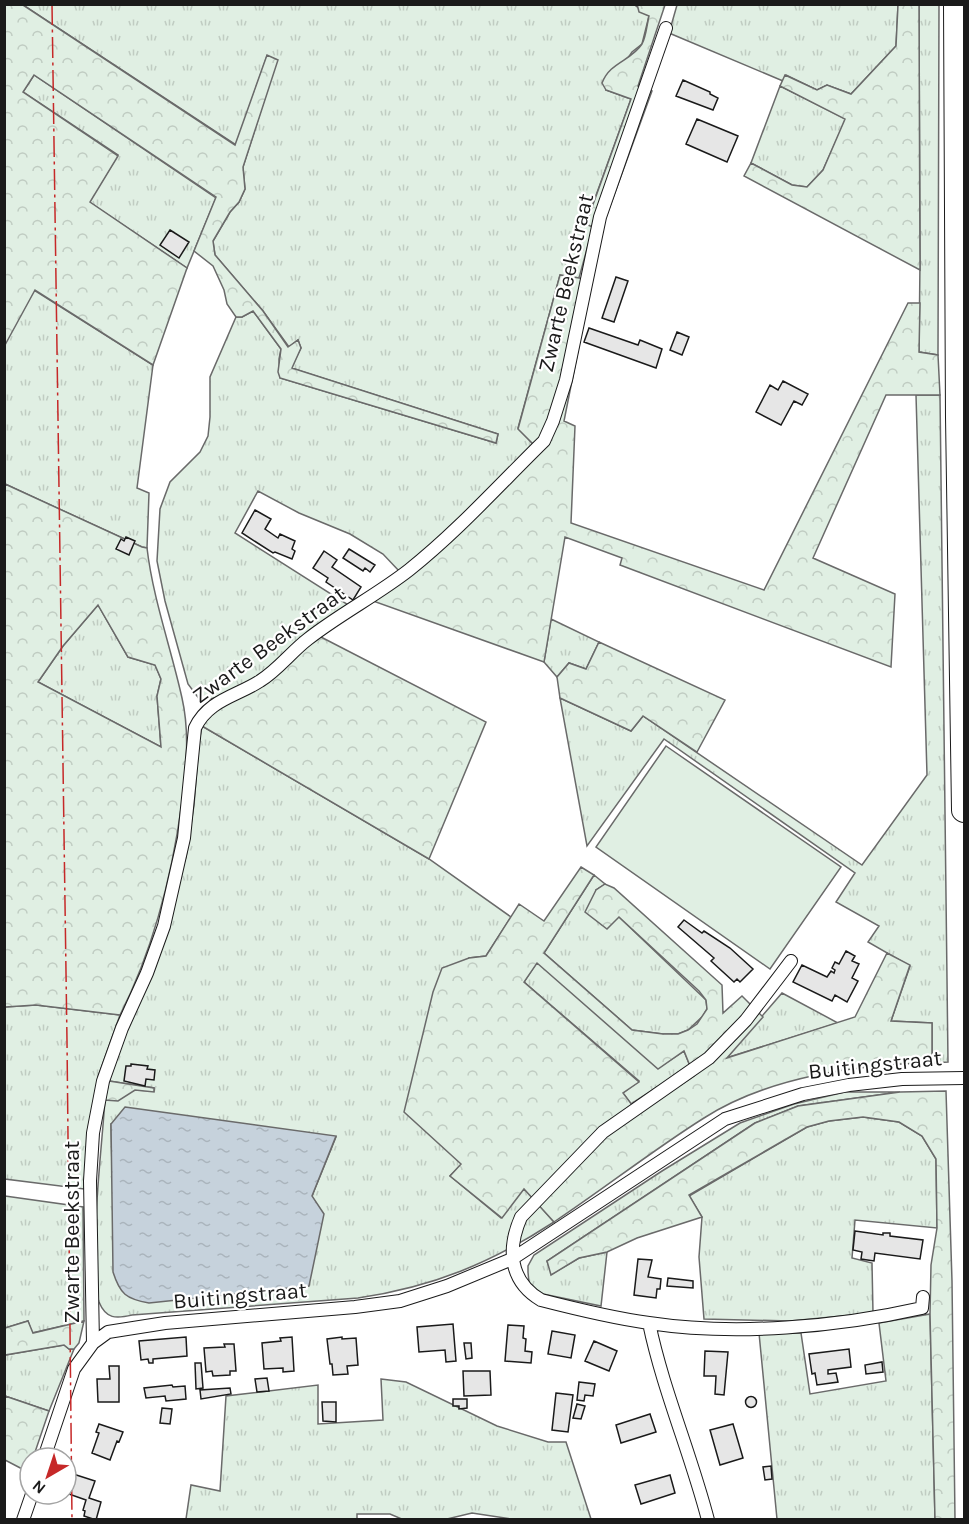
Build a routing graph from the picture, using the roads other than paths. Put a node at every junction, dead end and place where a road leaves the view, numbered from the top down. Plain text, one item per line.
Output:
1 (956, 4) edge
2 (666, 28) dead end
3 (964, 810) edge
4 (791, 961) dead end
5 (964, 1078) edge
6 (512, 1259) junction
7 (923, 1297) dead end
8 (649, 1323) junction
9 (93, 1343) junction
10 (48, 1446) edge
11 (708, 1520) edge

1 - 3 highway
2 - 9 street, Zwarte Beekstraat
4 - 6 street
5 - 6 street, Buitingstraat
6 - 8 street
6 - 9 street, Buitingstraat
7 - 8 street
8 - 11 street
9 - 10 street, Buitingstraat

